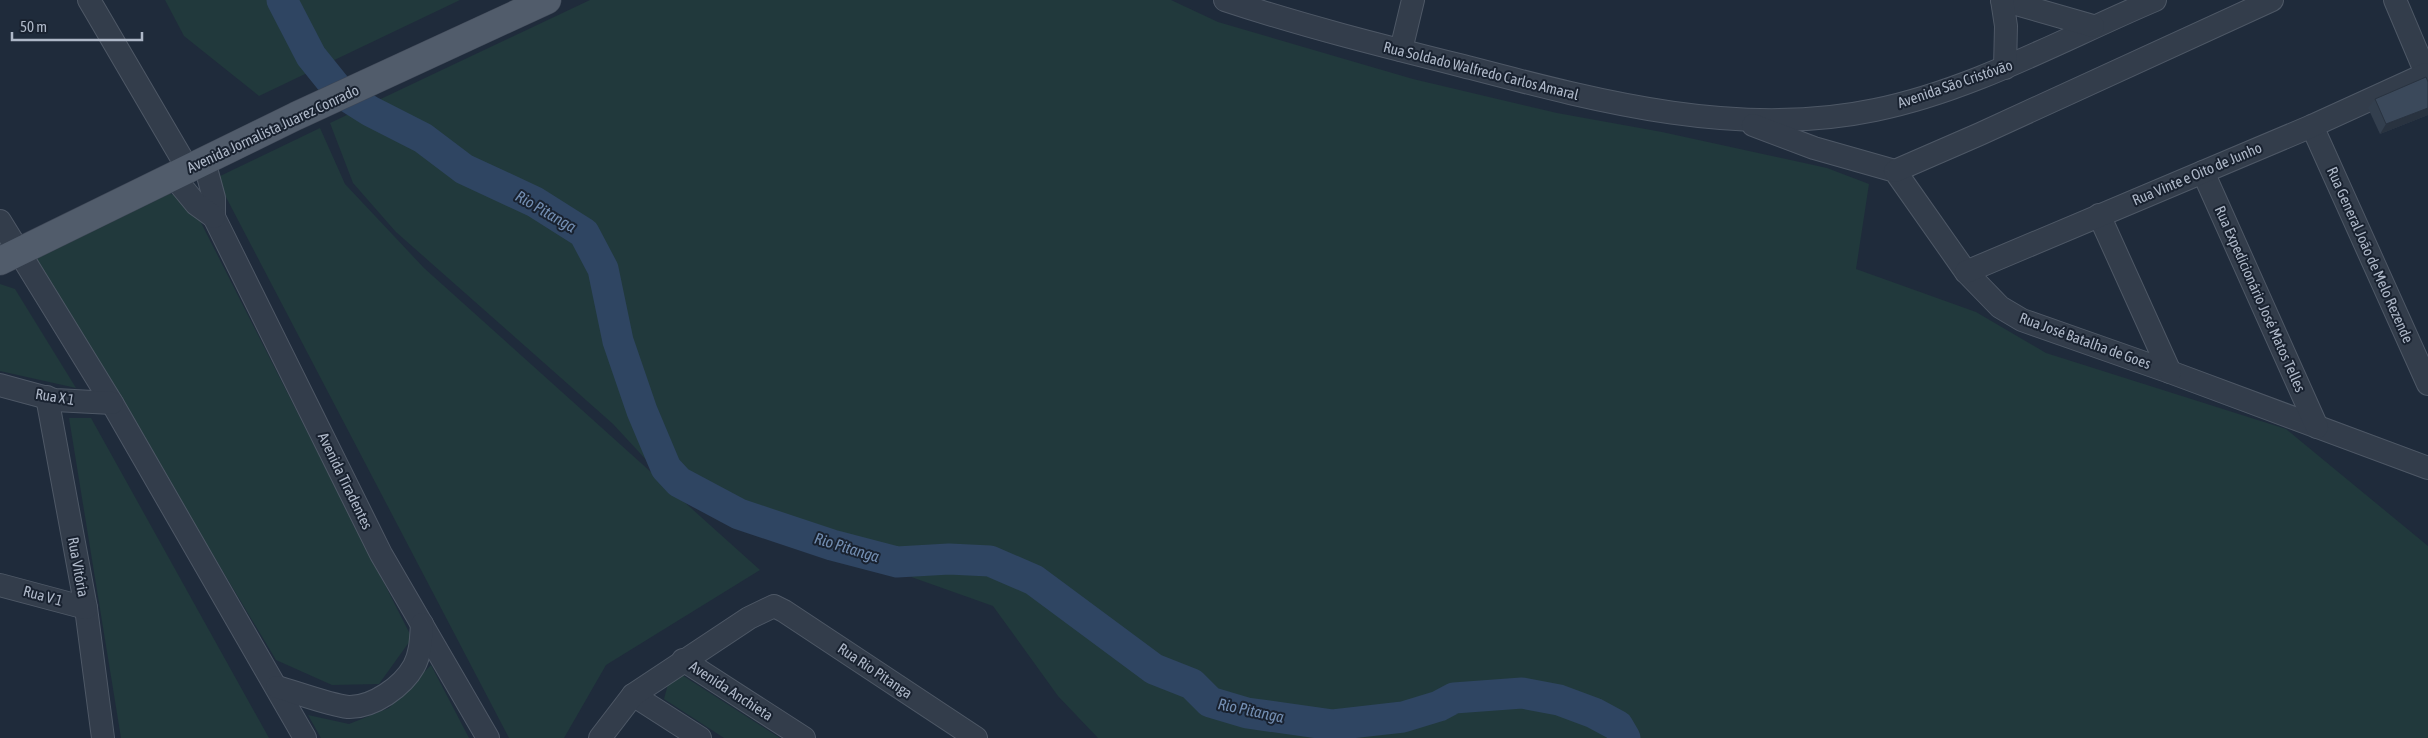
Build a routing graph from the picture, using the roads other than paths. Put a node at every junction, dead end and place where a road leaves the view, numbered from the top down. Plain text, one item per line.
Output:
1 (89, 0) edge
2 (547, 0) edge
3 (1224, 0) edge
4 (1413, 0) edge
5 (2002, 0) edge
6 (2155, 0) edge
7 (2272, 0) edge
8 (2399, 1) edge
9 (2093, 26) junction
10 (1401, 50) junction
11 (2006, 68) junction
12 (2427, 76) edge
13 (1833, 118) junction
14 (1742, 121) junction
15 (2312, 126) junction
16 (1852, 159) junction
17 (188, 169) junction
18 (1894, 170) junction
19 (2203, 172) junction
20 (2100, 216) junction
21 (214, 218) junction
22 (0, 221) edge
23 (9, 257) edge
24 (1966, 272) junction
25 (2170, 372) junction
26 (2428, 384) edge
27 (0, 385) edge
28 (47, 397) junction
29 (112, 403) junction
30 (2317, 427) junction
31 (2428, 468) edge
32 (0, 584) edge
33 (86, 608) junction
34 (422, 624) junction
35 (683, 660) junction
36 (277, 687) junction
37 (633, 695) junction
38 (103, 738) edge
39 (306, 738) edge
40 (488, 738) edge
41 (600, 738) edge
42 (700, 738) edge
43 (804, 738) edge
44 (976, 738) edge

1 - 17 street
2 - 17 main road, Avenida Jornalista Juarez Conrado
3 - 10 street, Rua Soldado Walfredo Carlos Amaral
4 - 10 street
5 - 9 street
5 - 11 street
6 - 9 street, Avenida São Cristóvão
7 - 18 street
8 - 12 street
9 - 11 street, Avenida São Cristóvão
10 - 14 street, Rua Soldado Walfredo Carlos Amaral
11 - 13 street, Avenida São Cristóvão
12 - 15 street, Rua Vinte e Oito de Junho
13 - 14 street, Avenida São Cristóvão
13 - 16 street
14 - 16 street
15 - 19 street, Rua Vinte e Oito de Junho
15 - 26 street, Rua General João de Melo Rezende
16 - 18 street
17 - 21 street, Avenida Tiradentes
17 - 21 street, Avenida Tiradentes
17 - 23 main road, Avenida Jornalista Juarez Conrado
18 - 24 street, Rua José Batalha de Goes
19 - 20 street, Rua Vinte e Oito de Junho
19 - 30 street, Rua Expedicionário José Matos Telles
20 - 24 street, Rua Vinte e Oito de Junho
20 - 25 street
21 - 34 street, Avenida Tiradentes
22 - 23 street
23 - 29 street
24 - 25 street, Rua José Batalha de Goes
25 - 30 street, Rua José Batalha de Goes
27 - 28 street, Rua X 1
28 - 29 street, Rua X 1
28 - 33 street, Rua Vitória
29 - 36 street
30 - 31 street, Rua José Batalha de Goes
32 - 33 street, Rua V 1
33 - 38 street, Rua Vitória
34 - 36 street
34 - 40 street, Avenida Tiradentes
35 - 37 street
35 - 43 street, Avenida Anchieta
35 - 44 street, Rua Rio Pitanga
36 - 39 street
37 - 41 street
37 - 42 street

